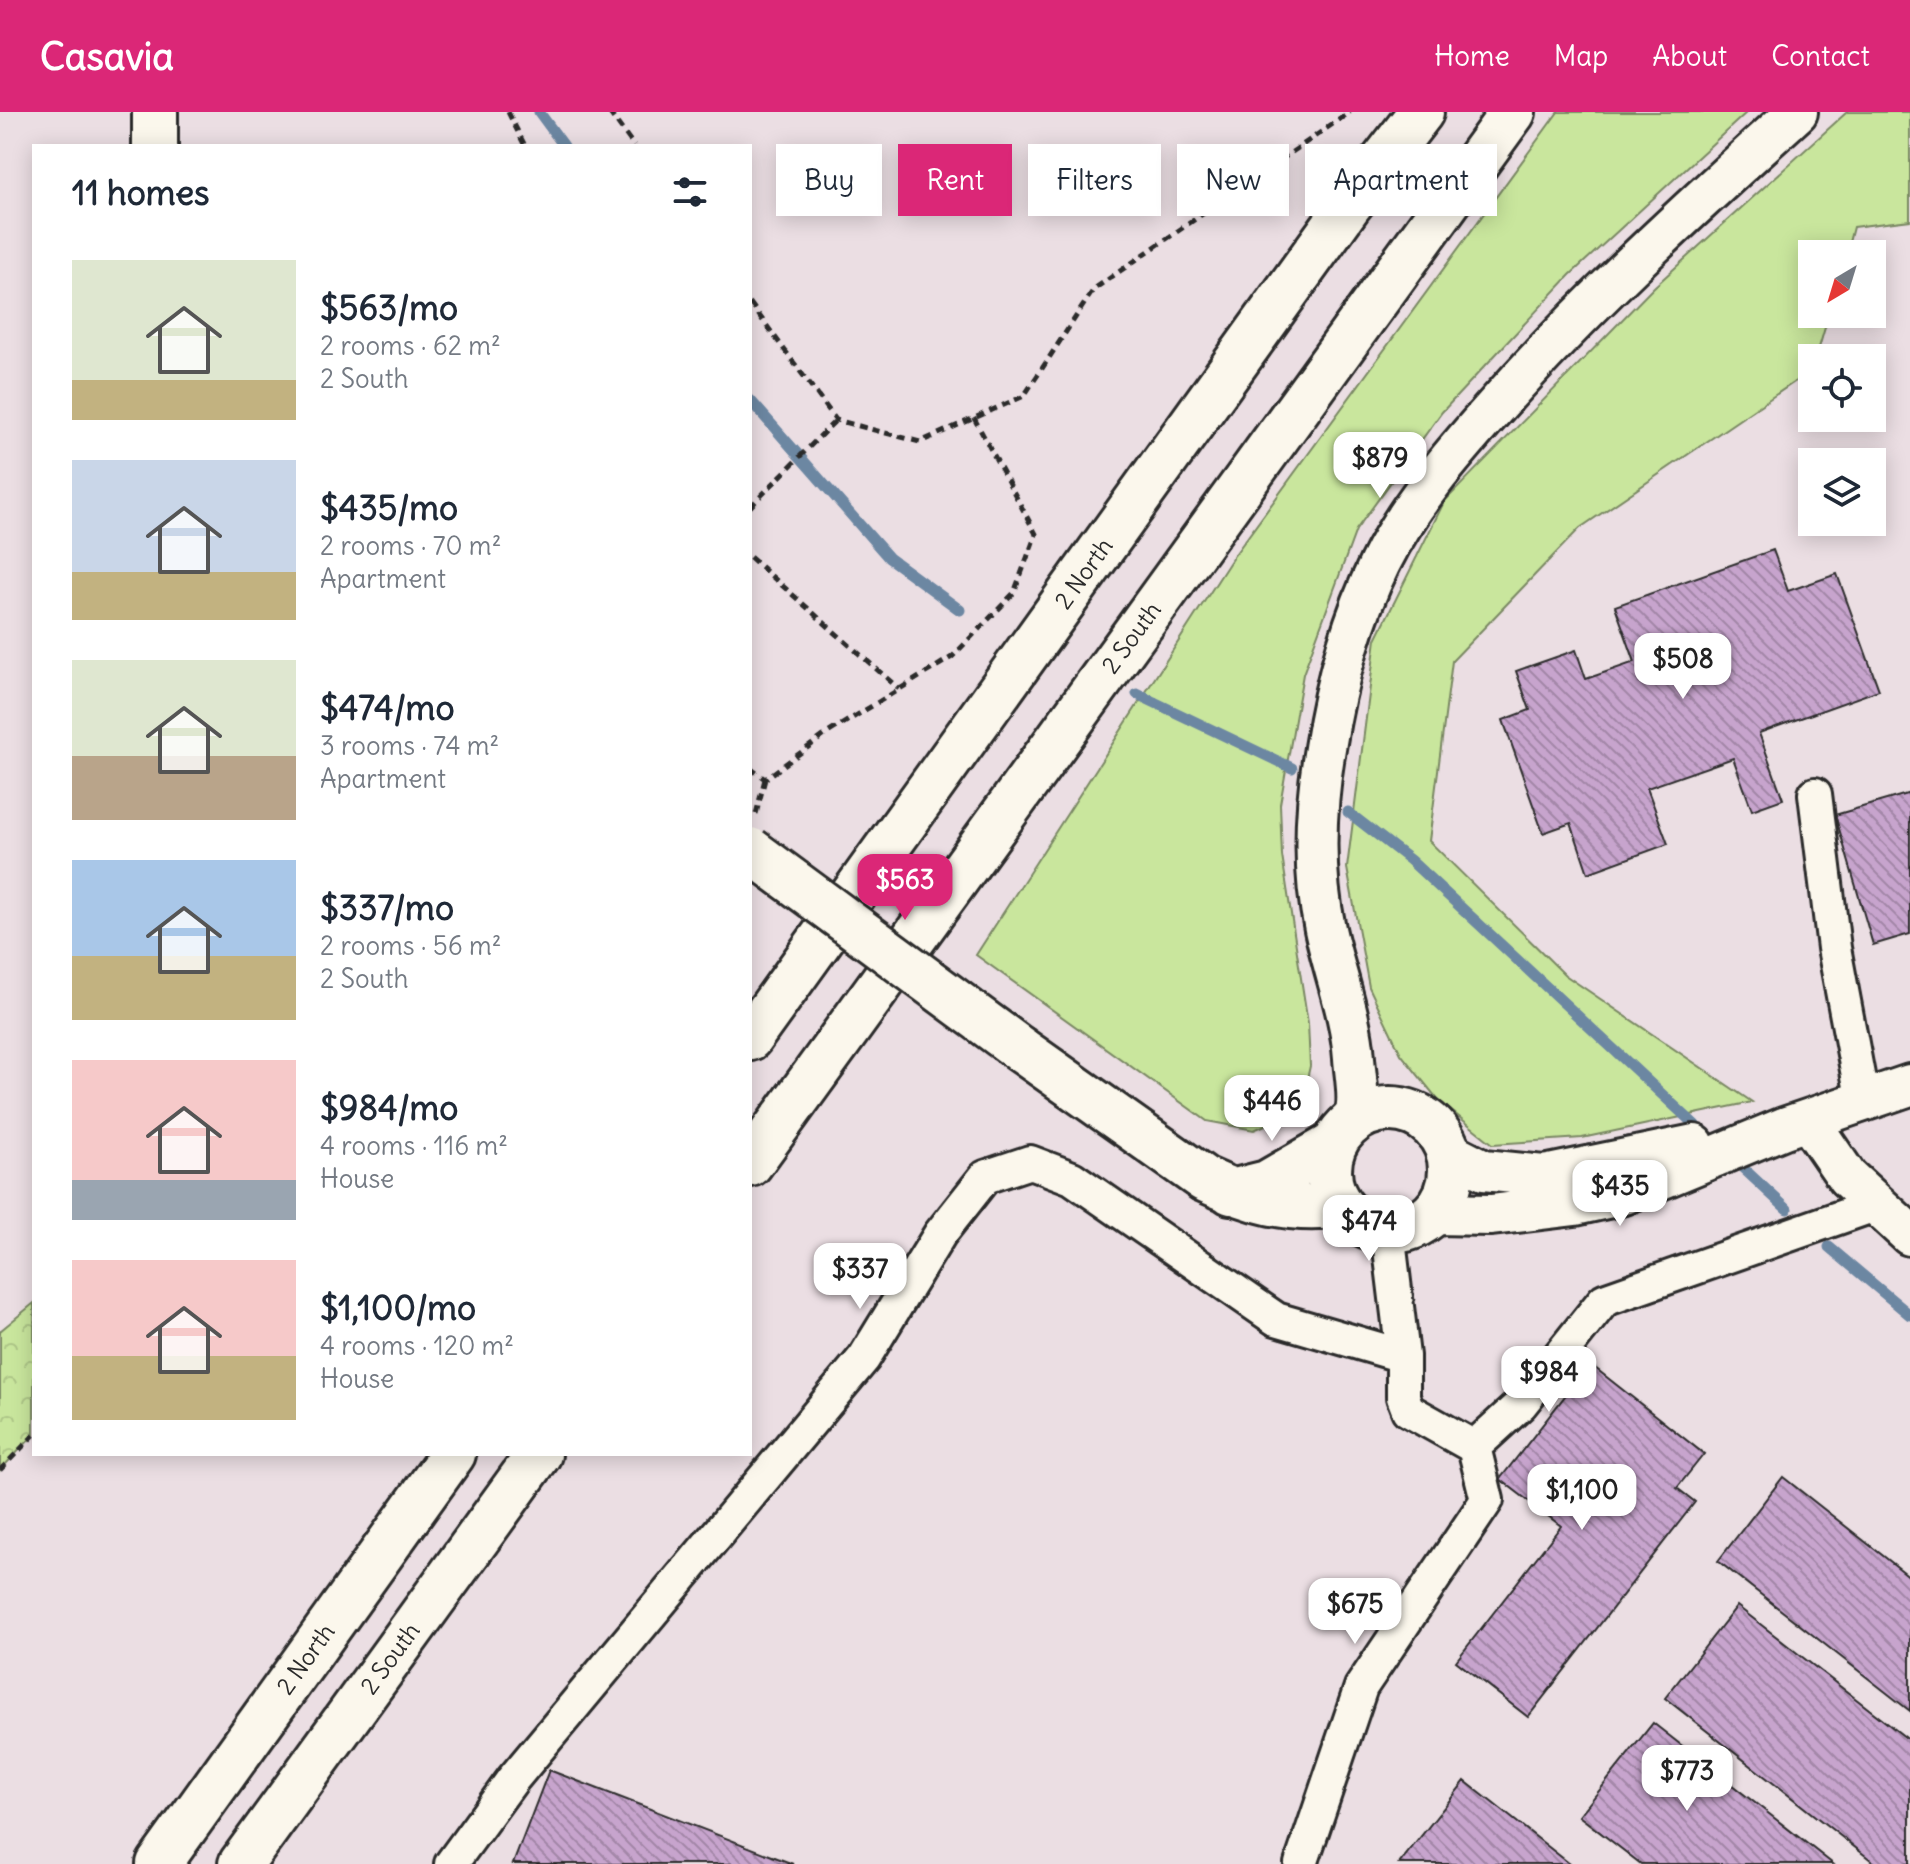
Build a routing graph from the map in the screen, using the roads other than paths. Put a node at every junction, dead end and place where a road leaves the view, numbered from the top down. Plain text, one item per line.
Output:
1 (155, 112) edge
2 (1421, 112) edge
3 (1513, 112) edge
4 (1797, 112) edge
5 (155, 144) edge
6 (1815, 794) dead end
7 (752, 851) edge
8 (752, 1035) edge
9 (1910, 1085) edge
10 (1863, 1102) junction
11 (1796, 1124) junction
12 (1355, 1126) junction
13 (1449, 1152) junction
14 (752, 1161) edge
15 (1231, 1192) junction
16 (1339, 1205) junction
17 (1875, 1205) junction
18 (1434, 1214) junction
19 (1388, 1232) junction
20 (1910, 1235) edge
21 (1403, 1356) junction
22 (1474, 1447) junction
23 (452, 1456) edge
24 (538, 1456) edge
25 (159, 1864) edge
26 (241, 1864) edge
27 (451, 1864) edge
28 (1301, 1864) edge

1 - 5 main road
2 - 8 main road, 2 North
3 - 14 main road, 2 South
4 - 12 street
6 - 10 street
7 - 15 main road, bridge
9 - 10 street
10 - 11 street
11 - 13 street
11 - 17 street
11 - 18 street
12 - 13 main road
12 - 15 main road
12 - 16 main road
13 - 18 main road
15 - 16 main road
16 - 19 main road
17 - 20 street
17 - 22 street
18 - 19 main road
19 - 21 street
21 - 22 street
21 - 27 street
22 - 28 street
23 - 25 main road, 2 North
24 - 26 main road, 2 South

